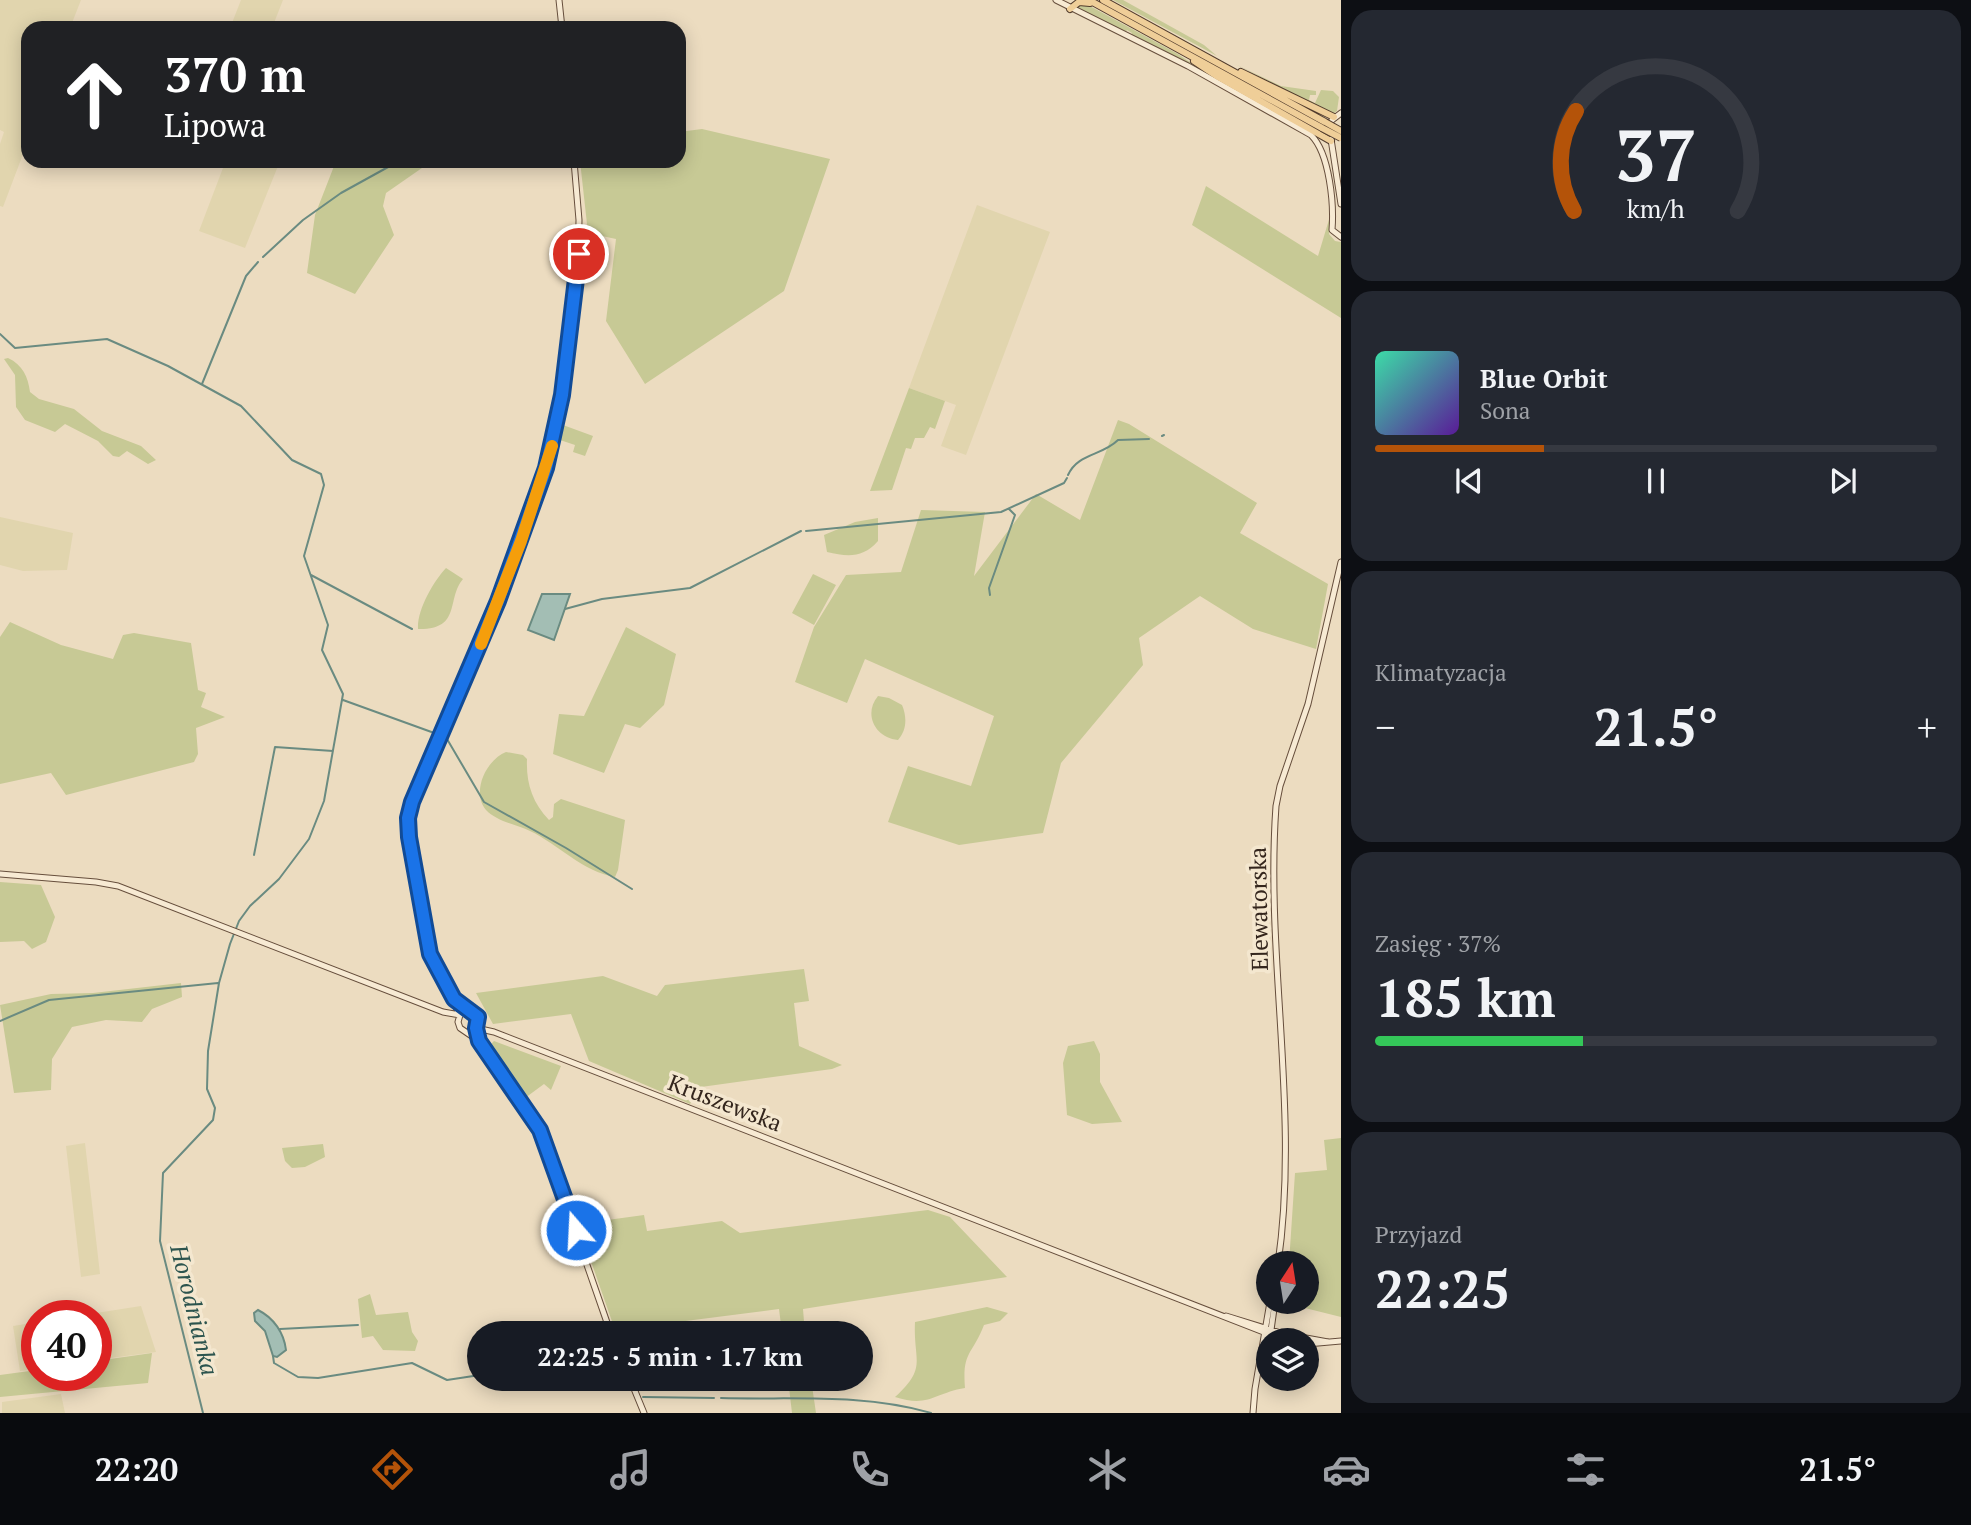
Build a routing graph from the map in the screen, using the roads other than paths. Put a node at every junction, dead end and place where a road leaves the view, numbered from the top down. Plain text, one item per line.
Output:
1 (559, 0) edge
2 (1056, 0) edge
3 (1072, 0) edge
4 (1096, 1) edge
5 (1070, 9) junction
6 (561, 21) edge
7 (1179, 49) junction
8 (1221, 64) junction
9 (1245, 82) junction
10 (1341, 113) edge
11 (1334, 117) junction
12 (1323, 125) junction
13 (1341, 131) edge
14 (1341, 138) edge
15 (1331, 141) junction
16 (1339, 156) edge
17 (575, 168) edge
18 (1341, 204) edge
19 (1341, 237) edge
20 (1341, 562) edge
21 (0, 874) edge
22 (454, 999) junction
23 (467, 1011) junction
24 (444, 1012) junction
25 (460, 1015) junction
26 (479, 1021) junction
27 (458, 1022) junction
28 (476, 1028) junction
29 (491, 1031) junction
30 (469, 1032) junction
31 (480, 1042) junction
32 (1279, 1251) edge
33 (607, 1321) edge
34 (1257, 1328) edge
35 (1319, 1340) edge
36 (1341, 1341) edge
37 (1328, 1342) junction
38 (1319, 1343) edge
39 (1256, 1384) edge
40 (635, 1391) edge
41 (644, 1413) edge
42 (1253, 1413) edge

1 - 6 street
2 - 5 street
3 - 5 main road
4 - 5 main road
4 - 7 main road
4 - 8 main road
5 - 19 street
7 - 9 main road
7 - 15 main road
8 - 9 main road
8 - 11 main road
9 - 12 main road
10 - 11 street
11 - 15 street
12 - 13 main road, bridge
12 - 14 main road, bridge
15 - 16 street
16 - 18 street
17 - 22 street
20 - 32 street, Elewatorska
21 - 24 street
22 - 23 street, Kruszewska
22 - 24 street
22 - 25 street
23 - 25 street
23 - 26 street, Kruszewska
24 - 25 street
24 - 27 street
25 - 27 street
26 - 28 street
26 - 29 street, Kruszewska
27 - 30 street
28 - 29 street, Kruszewska
28 - 30 street
28 - 31 street
29 - 31 street
29 - 34 street, Kruszewska
30 - 31 street
31 - 33 street
35 - 37 street
36 - 37 street
37 - 38 street
39 - 42 street
40 - 41 street

